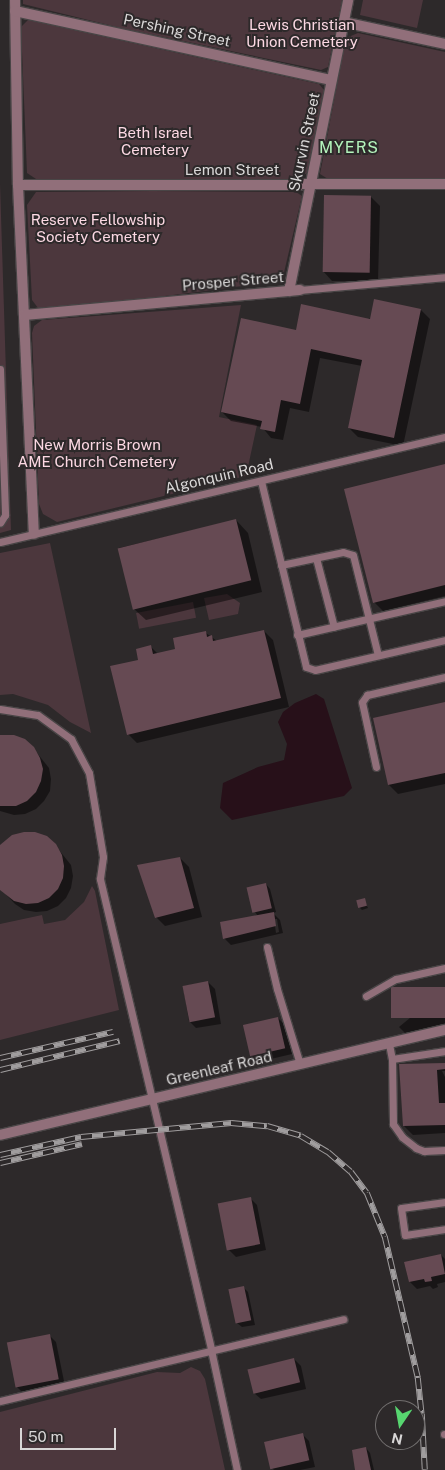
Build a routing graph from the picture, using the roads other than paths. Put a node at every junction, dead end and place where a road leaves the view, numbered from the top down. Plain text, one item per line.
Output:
1 (14, 0) edge
2 (348, 0) edge
3 (15, 11) junction
4 (343, 22) junction
5 (445, 44) edge
6 (332, 80) junction
7 (445, 184) edge
8 (18, 185) junction
9 (310, 185) junction
10 (445, 278) edge
11 (294, 291) junction
12 (24, 315) junction
13 (0, 369) edge
14 (445, 437) edge
15 (261, 481) junction
16 (0, 523) edge
17 (34, 534) junction
18 (0, 542) edge
19 (316, 558) junction
20 (281, 565) junction
21 (445, 601) edge
22 (369, 619) junction
23 (334, 627) junction
24 (297, 636) junction
25 (445, 640) edge
26 (378, 655) junction
27 (445, 677) edge
28 (0, 709) edge
29 (376, 767) dead end
30 (267, 947) dead end
31 (445, 968) edge
32 (366, 996) dead end
33 (445, 1030) edge
34 (389, 1044) junction
35 (445, 1051) edge
36 (392, 1059) junction
37 (300, 1064) junction
38 (153, 1098) junction
39 (0, 1135) edge
40 (445, 1150) edge
41 (445, 1202) edge
42 (445, 1229) edge
43 (343, 1319) dead end
44 (211, 1350) junction
45 (0, 1400) edge
46 (237, 1470) edge

1 - 3 street
2 - 4 street, Skurvin Street
3 - 6 street, Pershing Street
3 - 8 street
4 - 5 street
4 - 6 street, Skurvin Street
6 - 9 street, Skurvin Street
7 - 9 street, Lemon Street
8 - 9 street, Lemon Street
8 - 12 street
9 - 11 street, Skurvin Street
10 - 11 lane, Prosper Street
11 - 12 street, Prosper Street
12 - 17 street
13 - 16 lane
14 - 15 lane, Algonquin Road
15 - 17 lane, Algonquin Road
15 - 20 lane
17 - 18 lane, Algonquin Road
19 - 20 lane
19 - 22 lane
19 - 23 lane
20 - 24 lane
21 - 22 lane
22 - 23 lane
22 - 26 lane
23 - 24 lane
24 - 26 lane
25 - 26 lane
27 - 29 lane
28 - 38 lane
30 - 37 lane
31 - 32 lane
33 - 34 street, Greenleaf Road
34 - 36 lane
34 - 37 street, Greenleaf Road
35 - 36 lane
36 - 40 lane
37 - 38 street, Greenleaf Road
38 - 39 street, Greenleaf Road
38 - 44 lane
41 - 42 lane
43 - 44 lane
44 - 45 lane
44 - 46 lane

